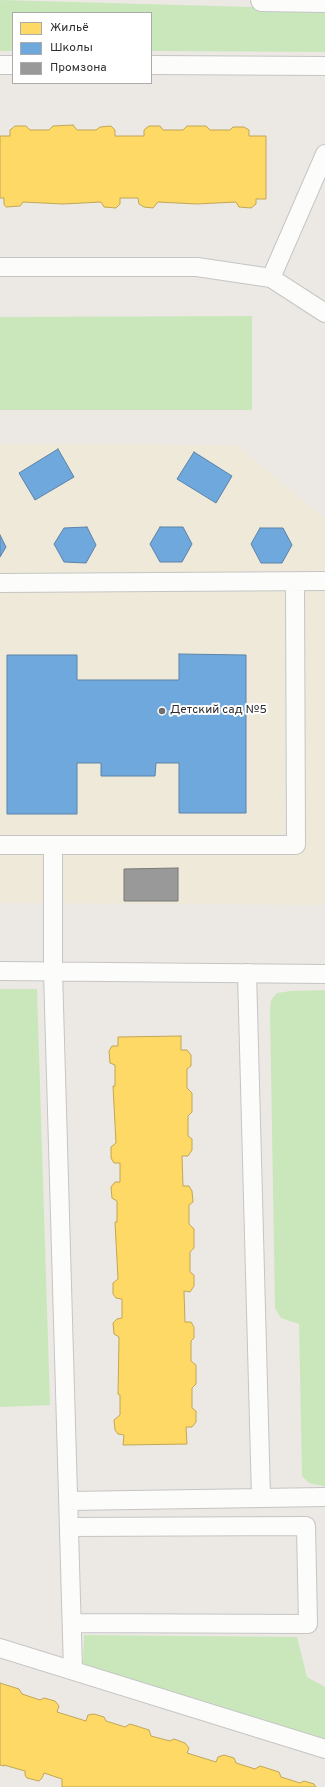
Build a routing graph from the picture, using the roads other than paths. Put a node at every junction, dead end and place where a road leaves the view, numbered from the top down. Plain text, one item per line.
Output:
1 (262, 0) edge
2 (325, 1) edge
3 (0, 65) edge
4 (12, 65) edge
5 (152, 65) edge
6 (325, 66) edge
7 (325, 154) edge
8 (0, 267) edge
9 (271, 278) junction
10 (325, 313) edge
11 (325, 581) edge
12 (295, 582) junction
13 (0, 583) edge
14 (0, 845) edge
15 (53, 845) junction
16 (0, 971) edge
17 (53, 971) junction
18 (247, 973) junction
19 (325, 974) edge
20 (261, 1497) junction
21 (325, 1497) edge
22 (69, 1501) junction
23 (70, 1527) junction
24 (72, 1623) junction
25 (0, 1648) edge
26 (73, 1670) junction
27 (325, 1749) edge

1 - 2 street
3 - 4 lane
5 - 6 lane
7 - 9 lane
8 - 9 lane
9 - 10 lane
11 - 12 lane
12 - 13 lane
12 - 15 lane
14 - 15 lane
15 - 17 lane
16 - 17 lane
17 - 18 lane
17 - 22 lane
18 - 19 lane
18 - 20 lane
20 - 21 lane
20 - 22 lane
22 - 23 lane
23 - 24 lane
23 - 24 lane
24 - 26 lane
25 - 26 lane
26 - 27 lane

